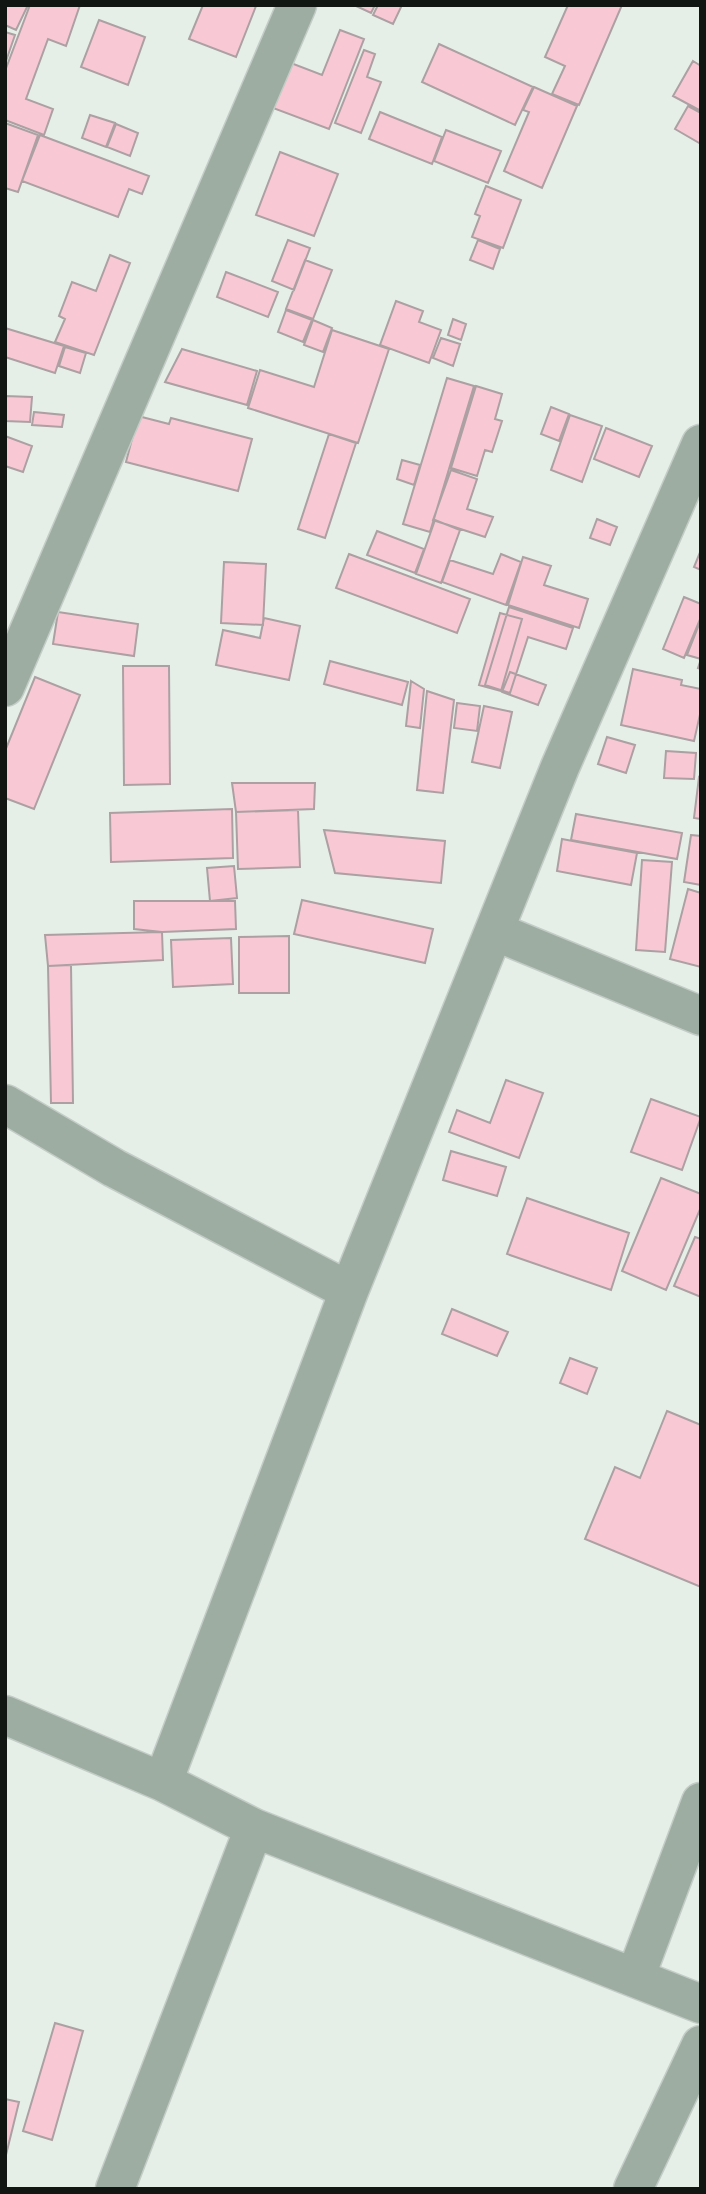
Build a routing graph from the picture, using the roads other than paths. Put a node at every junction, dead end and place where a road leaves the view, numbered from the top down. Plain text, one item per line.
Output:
1 (297, 5) edge
2 (701, 444) edge
3 (5, 687) edge
4 (494, 931) junction
5 (701, 1016) edge
6 (5, 1104) edge
7 (349, 1290) junction
8 (5, 1716) edge
9 (163, 1782) junction
10 (701, 1802) edge
11 (254, 1829) junction
12 (635, 1978) junction
13 (701, 2004) edge
14 (701, 2045) edge
15 (115, 2189) edge
16 (633, 2189) edge

1 - 3 street
2 - 4 street
4 - 5 street
4 - 7 street
6 - 7 street
7 - 9 street
8 - 9 street
9 - 11 street
10 - 12 street
11 - 12 street
11 - 15 street
12 - 13 street
14 - 16 street

